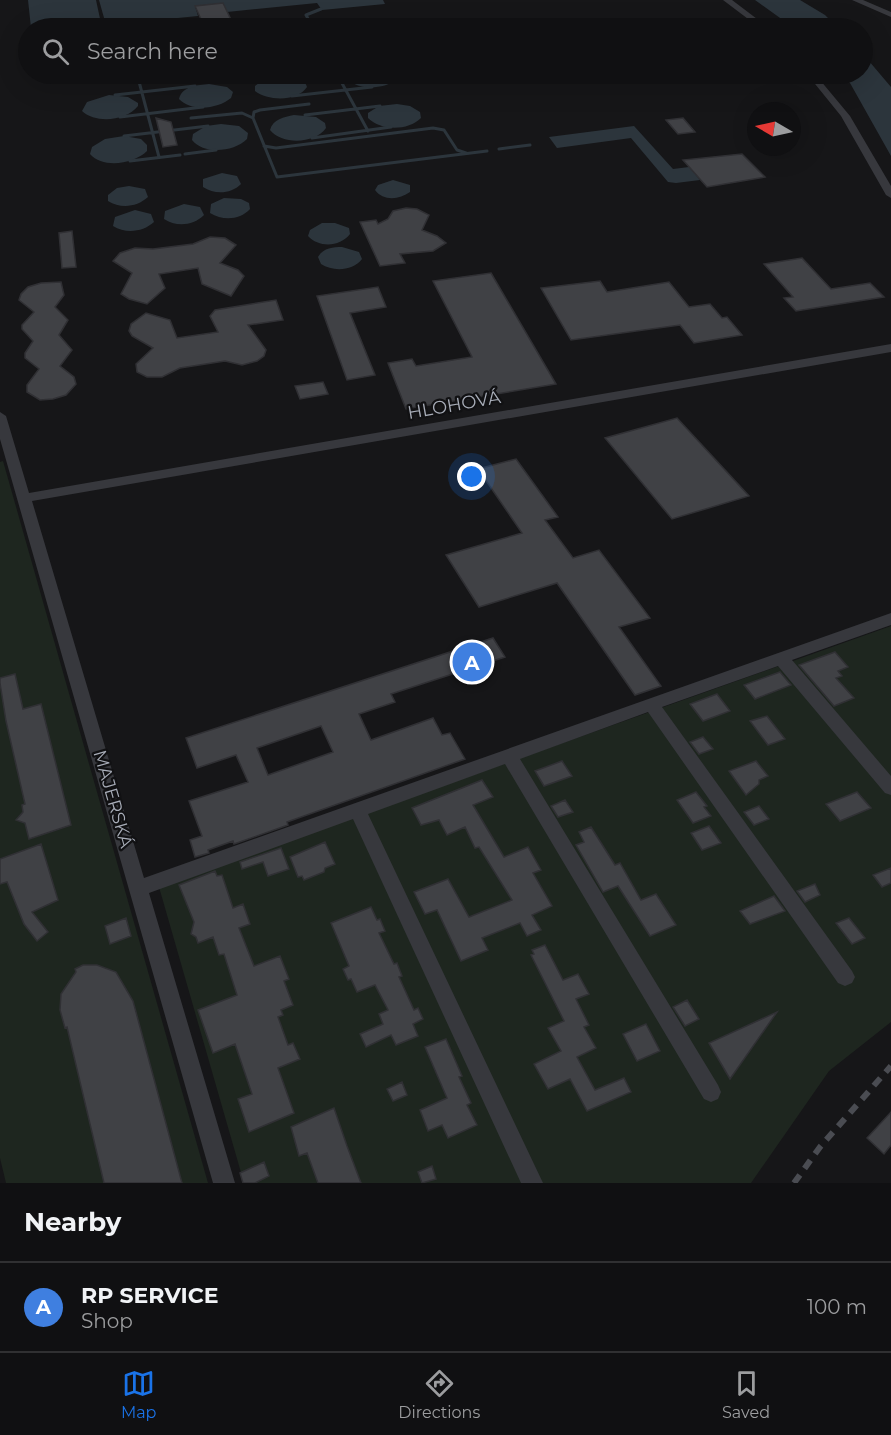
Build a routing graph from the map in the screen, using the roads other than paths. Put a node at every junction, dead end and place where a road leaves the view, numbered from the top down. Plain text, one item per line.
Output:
1 (727, 0) edge
2 (856, 0) edge
3 (891, 15) edge
4 (751, 18) edge
5 (822, 84) edge
6 (891, 195) edge
7 (891, 348) edge
8 (0, 416) edge
9 (24, 498) junction
10 (891, 619) edge
11 (781, 658) junction
12 (651, 704) junction
13 (509, 755) junction
14 (891, 788) edge
15 (357, 809) junction
16 (139, 888) junction
17 (845, 976) dead end
18 (711, 1092) dead end
19 (224, 1183) edge
20 (532, 1183) edge

1 - 4 street
2 - 3 street
5 - 6 street
7 - 9 street, HLOHOVÁ
8 - 9 street, MAJERSKÁ
9 - 16 street, MAJERSKÁ
10 - 11 street
11 - 12 street
11 - 14 street
12 - 13 street
12 - 17 street
13 - 15 street
13 - 18 street
15 - 16 street
15 - 20 street
16 - 19 street, MAJERSKÁ

